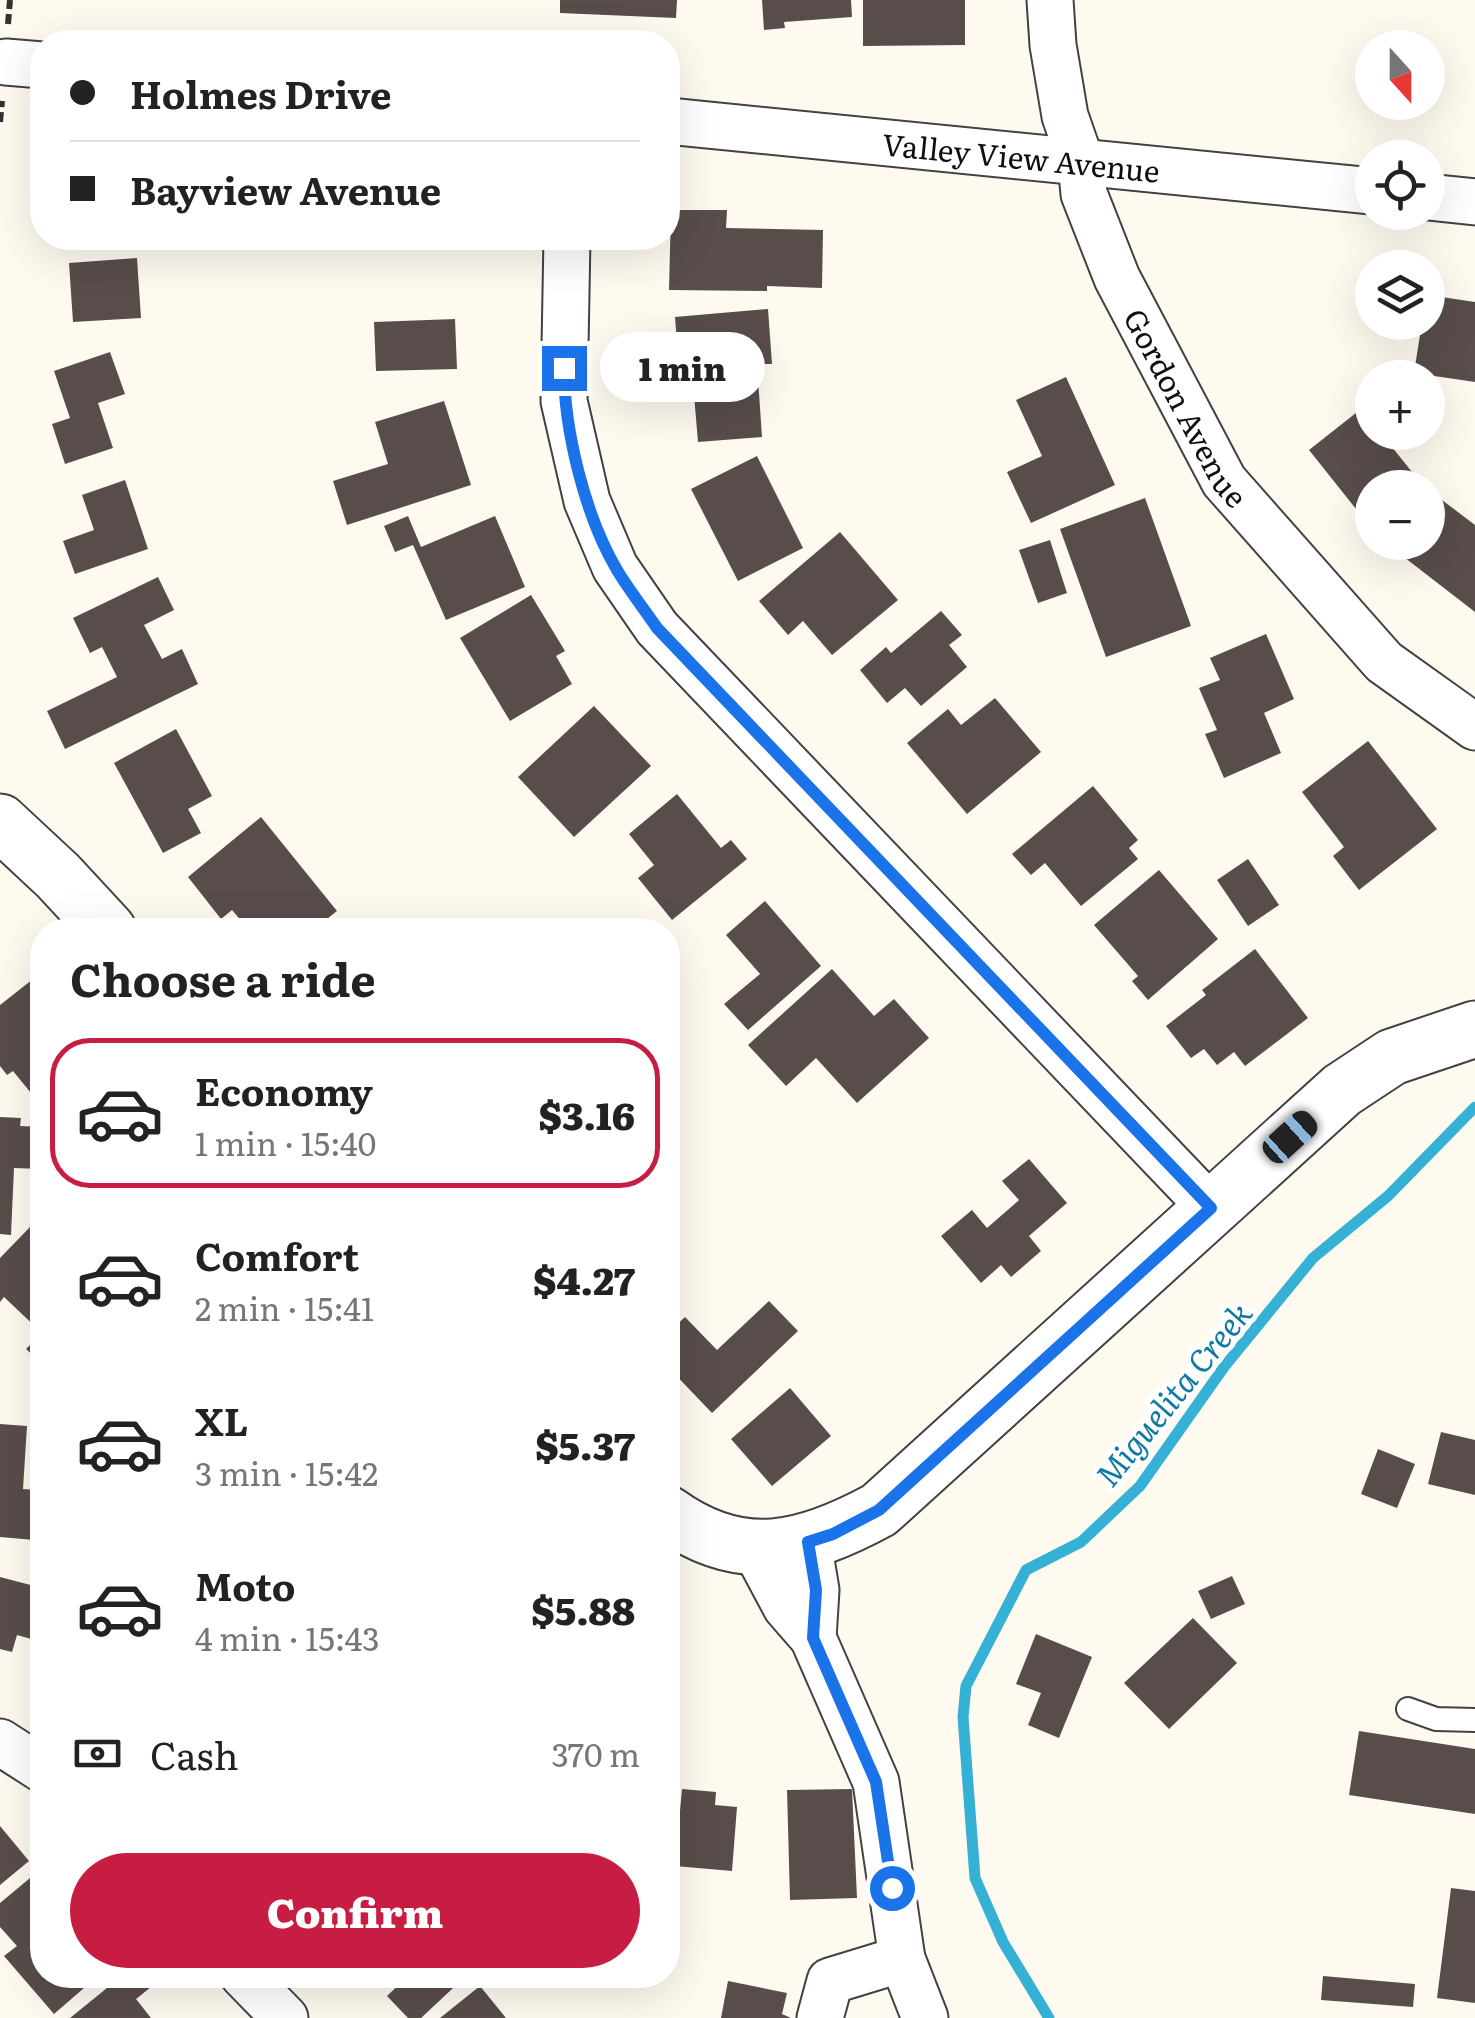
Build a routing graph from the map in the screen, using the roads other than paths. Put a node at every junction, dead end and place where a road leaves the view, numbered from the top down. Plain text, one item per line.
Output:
1 (1050, 0) edge
2 (680, 123) edge
3 (1081, 162) junction
4 (1355, 190) edge
5 (1445, 199) edge
6 (1475, 202) edge
7 (568, 250) edge
8 (1475, 727) edge
9 (0, 822) edge
10 (97, 918) edge
11 (1475, 1029) edge
12 (1211, 1208) junction
13 (680, 1523) edge
14 (808, 1542) junction
15 (754, 1548) junction
16 (813, 1638) junction
17 (1408, 1709) dead end
18 (1475, 1720) edge
19 (0, 1742) edge
20 (30, 1760) edge
21 (902, 1958) junction
22 (256, 1988) edge
23 (285, 2018) edge
24 (820, 2018) edge
25 (925, 2018) edge

1 - 3 street, Gordon Avenue
2 - 3 street, Valley View Avenue
3 - 4 street, Valley View Avenue
3 - 8 street, Gordon Avenue
5 - 6 street
7 - 12 street
9 - 10 street
11 - 12 street
12 - 14 street
13 - 15 street
14 - 15 street
14 - 16 street
15 - 16 street
16 - 21 street
17 - 18 lane
19 - 20 street
21 - 24 street
21 - 25 street
22 - 23 street

